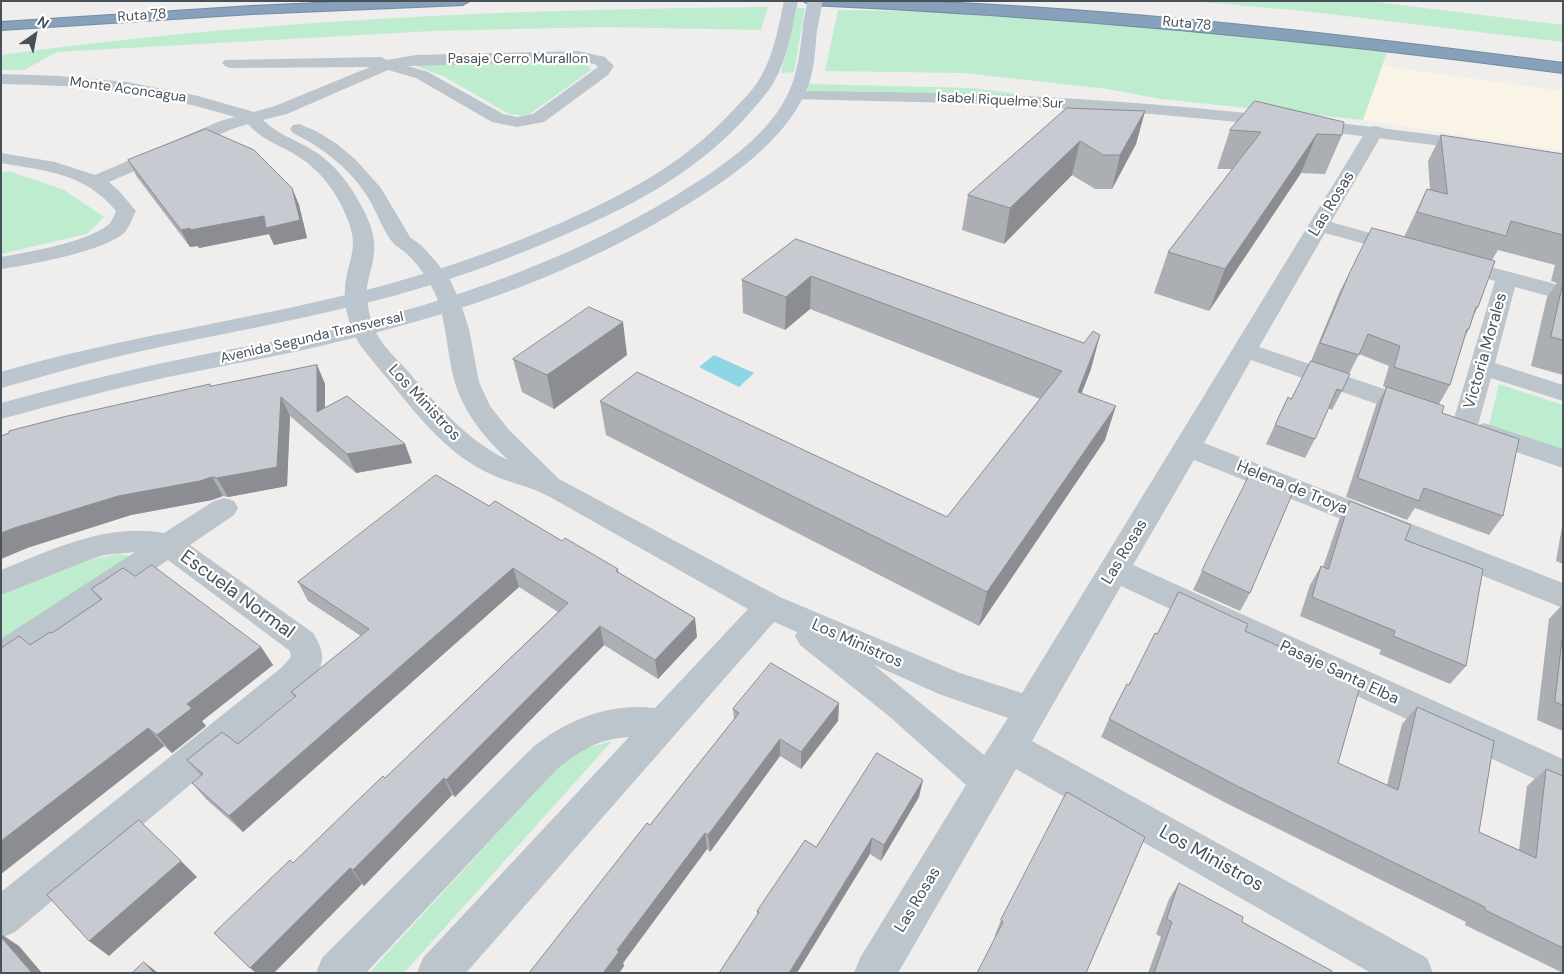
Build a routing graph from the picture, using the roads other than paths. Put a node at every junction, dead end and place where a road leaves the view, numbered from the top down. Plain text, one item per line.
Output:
1 (195, 1) edge
2 (463, 1) edge
3 (790, 1) edge
4 (810, 1) edge
5 (815, 1) edge
6 (403, 3) junction
7 (1, 14) edge
8 (1, 26) edge
9 (30, 38) dead end
10 (230, 63) dead end
11 (394, 63) junction
12 (1563, 68) edge
13 (803, 77) junction
14 (820, 78) dead end
15 (1, 79) edge
16 (928, 82) dead end
17 (759, 92) junction
18 (796, 96) junction
19 (1203, 113) junction
20 (253, 117) junction
21 (1375, 132) junction
22 (1494, 148) edge
23 (5, 161) edge
24 (94, 182) junction
25 (1320, 225) junction
26 (1, 263) edge
27 (437, 276) junction
28 (1507, 278) junction
29 (1563, 293) edge
30 (355, 299) junction
31 (450, 304) junction
32 (363, 329) junction
33 (1245, 350) junction
34 (1482, 367) junction
35 (1, 380) edge
36 (1563, 393) edge
37 (1, 411) edge
38 (1450, 420) junction
39 (1188, 446) junction
40 (1563, 459) edge
41 (554, 487) junction
42 (224, 508) dead end
43 (169, 545) junction
44 (1114, 570) junction
45 (1, 583) edge
46 (1563, 596) edge
47 (769, 606) junction
48 (1, 656) edge
49 (1031, 711) junction
50 (661, 724) junction
51 (1010, 746) junction
52 (1563, 776) edge
53 (989, 782) junction
54 (1, 918) edge
55 (337, 973) edge
56 (438, 973) edge
57 (875, 973) edge
58 (1412, 973) edge

1 - 7 highway, Ruta 78
2 - 6 highway, Ruta 78
3 - 17 main road, Avenida Segunda Transversal
4 - 12 highway, Ruta 78
5 - 13 main road, Avenida Segunda Transversal, bridge
6 - 8 highway, Ruta 78
6 - 9 highway
10 - 11 street
11 - 11 street, Pasaje Cerro Murallon
11 - 20 street, Pasaje Cerro Murallon
13 - 14 street
13 - 17 main road
13 - 18 main road, Avenida Segunda Transversal
15 - 20 street, Monte Aconcagua
16 - 19 street, Isabel Riquelme Sur
17 - 27 main road, Avenida Segunda Transversal
18 - 19 street, Isabel Riquelme Sur
18 - 31 main road, Avenida Segunda Transversal
19 - 21 street, Isabel Riquelme Sur
20 - 24 street, Pasaje Cerro Murallon
20 - 27 street, Monte Aconcagua
20 - 30 street, Monte Aconcagua
21 - 22 street, Isabel Riquelme Sur
21 - 25 street, Las Rosas
23 - 24 street
24 - 26 street
25 - 28 street
25 - 33 street, Las Rosas
27 - 30 main road, Avenida Segunda Transversal
27 - 31 street, Los Ministros
28 - 29 street
28 - 34 street, Victoria Morales
30 - 32 street, Los Ministros
30 - 35 main road, Avenida Segunda Transversal
31 - 32 main road, Avenida Segunda Transversal
31 - 41 street, Los Ministros
32 - 37 main road, Avenida Segunda Transversal
32 - 41 street, Los Ministros
33 - 38 street
33 - 39 street, Las Rosas
34 - 36 street
34 - 38 street, Victoria Morales
38 - 40 street
39 - 44 street, Las Rosas
39 - 46 street, Helena de Troya
41 - 47 street, Los Ministros
42 - 43 street
43 - 45 street, Escuela Normal
43 - 48 street
43 - 54 street, Escuela Normal
44 - 49 street, Las Rosas
44 - 52 street, Pasaje Santa Elba
47 - 49 street, Los Ministros
47 - 50 street
47 - 53 street, Los Ministros
49 - 51 street, Las Rosas
50 - 55 street
50 - 56 street
51 - 53 street, Las Rosas
51 - 58 street, Los Ministros
53 - 57 street, Las Rosas

